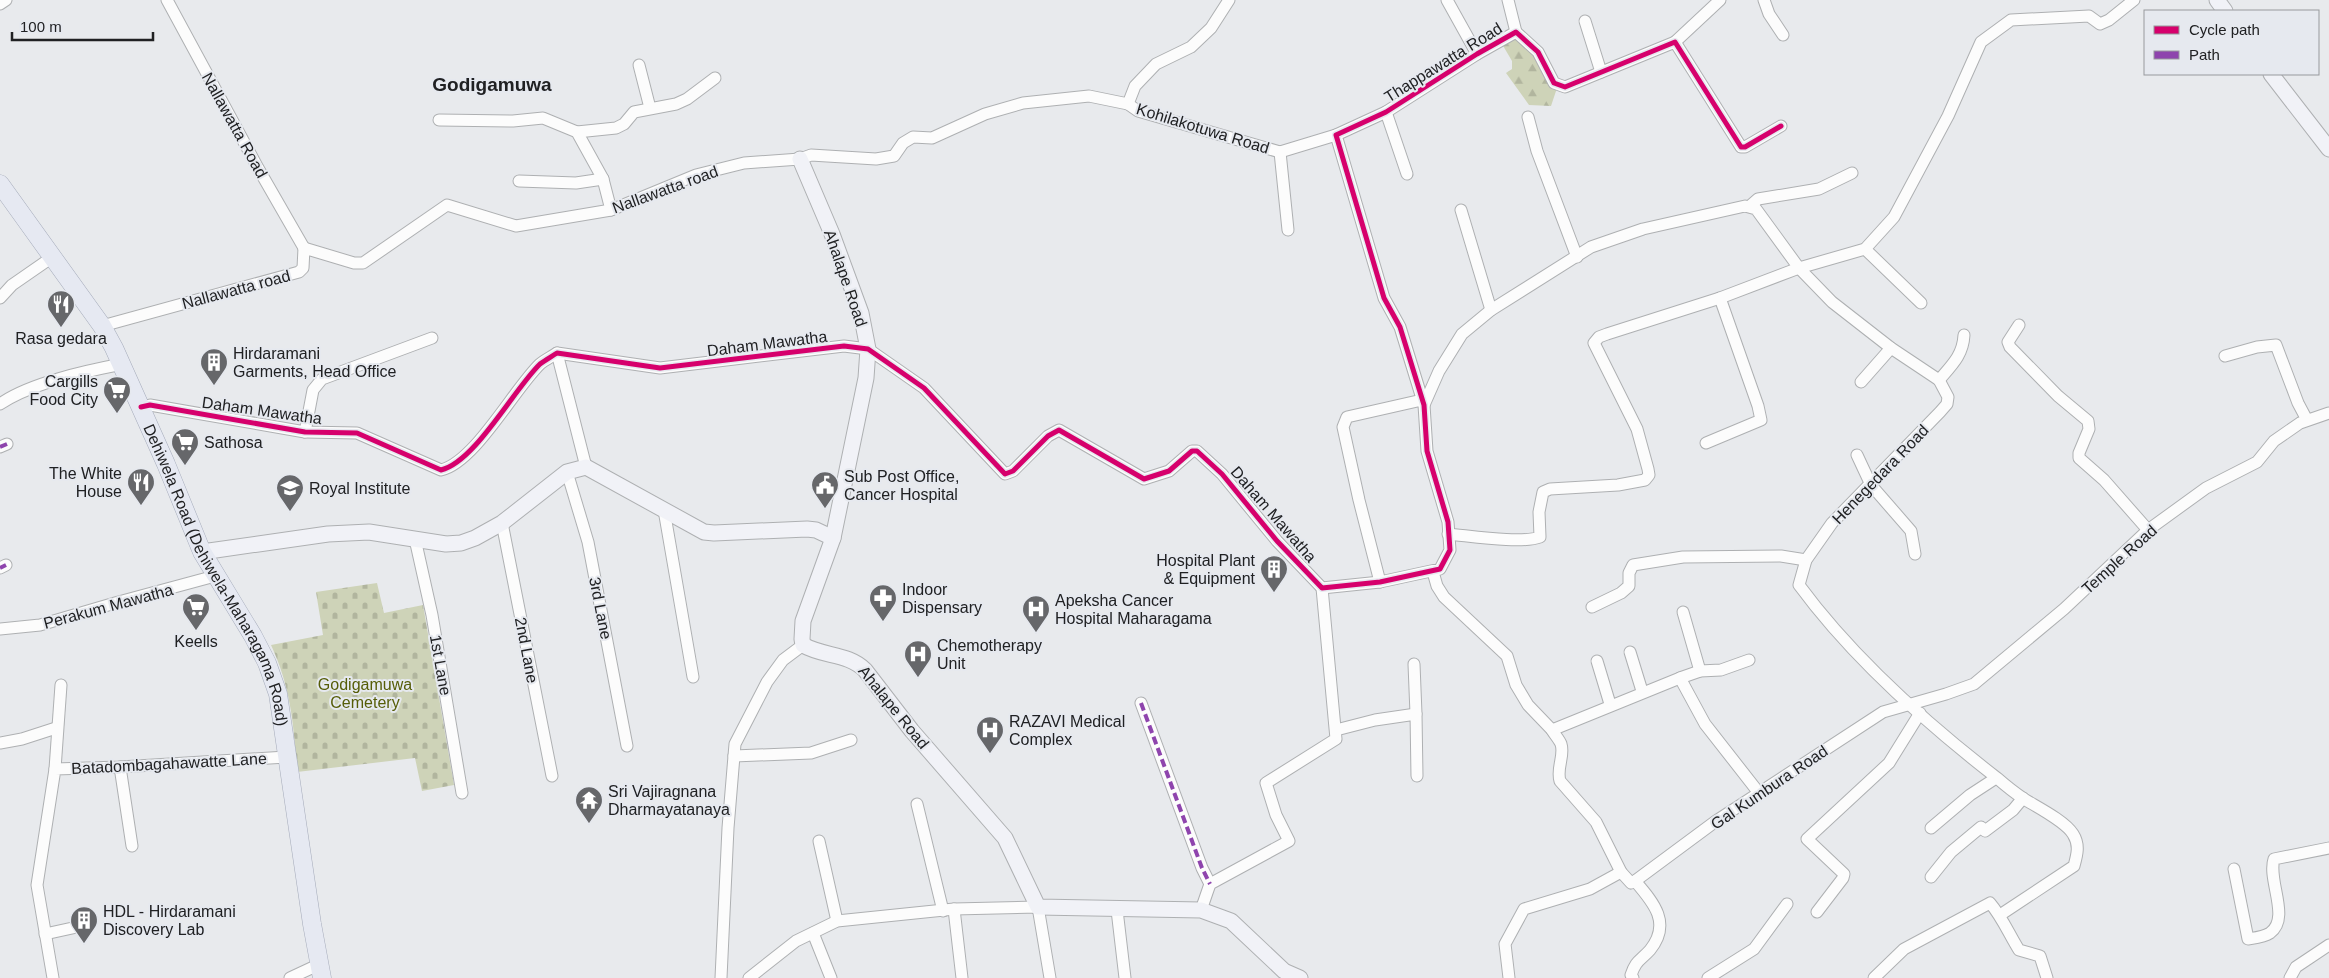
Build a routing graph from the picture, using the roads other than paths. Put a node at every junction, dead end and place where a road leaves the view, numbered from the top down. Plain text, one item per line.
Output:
1 (6, 0) edge
2 (167, 0) edge
3 (1230, 0) edge
4 (1447, 0) edge
5 (1508, 0) edge
6 (1720, 0) edge
7 (1764, 0) edge
8 (2134, 0) edge
9 (0, 4) edge
10 (1585, 21) dead end
11 (1516, 32) junction
12 (1783, 35) dead end
13 (1675, 42) junction
14 (1477, 54) junction
15 (639, 65) dead end
16 (1602, 72) junction
17 (2272, 75) edge
18 (715, 78) dead end
19 (1128, 104) junction
20 (650, 108) junction
21 (1386, 112) junction
22 (1528, 117) dead end
23 (439, 120) dead end
24 (1781, 126) dead end
25 (577, 132) junction
26 (1336, 134) junction
27 (2329, 149) edge
28 (1280, 152) junction
29 (800, 159) junction
30 (1407, 174) dead end
31 (1852, 174) dead end
32 (603, 179) junction
33 (519, 182) dead end
34 (0, 184) edge
35 (1750, 206) junction
36 (611, 210) junction
37 (1461, 210) dead end
38 (1288, 230) dead end
39 (304, 248) junction
40 (1865, 249) junction
41 (1577, 257) junction
42 (52, 258) junction
43 (1799, 268) junction
44 (0, 298) edge
45 (1720, 298) junction
46 (1921, 303) dead end
47 (1492, 310) junction
48 (102, 326) junction
49 (2019, 326) dead end
50 (1964, 335) dead end
51 (432, 338) dead end
52 (1892, 348) junction
53 (868, 349) junction
54 (557, 354) junction
55 (2225, 356) dead end
56 (122, 364) junction
57 (1939, 380) junction
58 (1861, 382) dead end
59 (1423, 403) junction
60 (0, 404) edge
61 (141, 406) junction
62 (2329, 413) edge
63 (2307, 420) junction
64 (305, 432) junction
65 (1706, 443) dead end
66 (1857, 455) dead end
67 (586, 467) junction
68 (567, 472) junction
69 (1871, 485) junction
70 (664, 510) junction
71 (502, 523) junction
72 (2148, 530) junction
73 (1448, 534) junction
74 (833, 538) junction
75 (415, 539) junction
76 (202, 552) junction
77 (1915, 554) dead end
78 (1806, 560) junction
79 (1434, 572) junction
80 (215, 576) junction
81 (1380, 582) junction
82 (1322, 588) junction
83 (1592, 607) dead end
84 (1683, 612) dead end
85 (0, 629) edge
86 (803, 645) junction
87 (1630, 652) dead end
88 (1749, 660) dead end
89 (1597, 661) dead end
90 (1414, 664) dead end
91 (1700, 671) junction
92 (693, 676) dead end
93 (1680, 678) junction
94 (61, 685) dead end
95 (1642, 691) junction
96 (1141, 703) dead end
97 (1610, 704) junction
98 (1910, 705) junction
99 (1920, 713) junction
100 (1416, 714) junction
101 (56, 728) junction
102 (1336, 730) junction
103 (1552, 730) junction
104 (850, 740) dead end
105 (0, 743) edge
106 (627, 746) dead end
107 (734, 756) junction
108 (286, 757) junction
109 (120, 767) junction
110 (55, 768) junction
111 (552, 776) dead end
112 (1417, 776) dead end
113 (1996, 778) junction
114 (462, 793) dead end
115 (1759, 793) junction
116 (2023, 798) junction
117 (917, 804) dead end
118 (1931, 828) dead end
119 (819, 841) dead end
120 (132, 846) dead end
121 (2329, 848) edge
122 (2234, 869) dead end
123 (1621, 872) junction
124 (1931, 877) dead end
125 (1635, 881) junction
126 (1210, 884) junction
127 (1787, 904) dead end
128 (1038, 907) junction
129 (949, 910) junction
130 (1117, 910) junction
131 (1201, 910) junction
132 (1817, 912) dead end
133 (2000, 914) junction
134 (837, 921) junction
135 (78, 927) dead end
136 (813, 933) junction
137 (45, 934) junction
138 (2329, 945) edge
139 (321, 971) edge
140 (53, 978) edge
141 (290, 978) edge
142 (721, 978) edge
143 (749, 978) edge
144 (831, 978) edge
145 (962, 978) edge
146 (1050, 978) edge
147 (1125, 978) edge
148 (1300, 978) edge
149 (1509, 978) edge
150 (1633, 978) edge
151 (1708, 978) edge
152 (1874, 978) edge
153 (2047, 978) edge
154 (2290, 978) edge

1 - 9 street
2 - 39 street, Nallawatta Road
3 - 19 street, Kohilakotuwa Road
4 - 14 street
5 - 11 street
6 - 13 street
7 - 12 street
8 - 40 street
10 - 16 street
11 - 14 street, Thappawatta Road
11 - 16 street, Thappawatta Road
13 - 16 street, Thappawatta Road
13 - 24 street
14 - 21 street, Thappawatta Road
15 - 20 street
17 - 27 street
18 - 20 street
19 - 28 street, Kohilakotuwa Road
19 - 29 street, Nallawatta road
20 - 25 street
21 - 26 street, Thappawatta Road
21 - 30 street
22 - 41 street
23 - 25 street
25 - 32 street
26 - 28 street, Kohilakotuwa Road
26 - 59 street
28 - 38 street
29 - 36 street, Nallawatta road
29 - 53 street, Ahalape Road
31 - 35 street
32 - 33 street
32 - 36 street
34 - 42 main road, Dehiwela Road (Dehiwela-Maharagama Road)
35 - 41 street
35 - 43 street
36 - 39 street, Nallawatta road
37 - 47 street
39 - 48 street, Nallawatta road
40 - 43 street
40 - 46 street
41 - 47 street
42 - 44 street
42 - 48 main road, Dehiwela Road (Dehiwela-Maharagama Road)
43 - 45 street
43 - 52 street
45 - 65 street
45 - 73 street
47 - 59 street
48 - 56 main road, Dehiwela Road (Dehiwela-Maharagama Road)
49 - 72 street
50 - 57 street
51 - 64 street
52 - 57 street
52 - 58 street
53 - 54 street, Daham Mawatha
53 - 74 street, Ahalape Road
53 - 82 street, Daham Mawatha
54 - 64 street, Daham Mawatha
54 - 67 street
55 - 63 street
56 - 60 street
56 - 61 main road, Dehiwela Road (Dehiwela-Maharagama Road)
57 - 69 street, Henegedara Road
59 - 73 street
59 - 81 street
61 - 64 street, Daham Mawatha
61 - 76 main road, Dehiwela Road (Dehiwela-Maharagama Road)
62 - 63 street, Temple Road
63 - 72 street, Temple Road
66 - 69 street
67 - 68 street
67 - 70 street
68 - 71 street
68 - 106 street, 3rd Lane
69 - 77 street
69 - 78 street, Henegedara Road
70 - 74 street
70 - 92 street
71 - 75 street
71 - 111 street, 2nd Lane
72 - 98 street, Temple Road
73 - 79 street
74 - 86 street, Ahalape Road
75 - 76 street
75 - 114 street, 1st Lane
76 - 80 main road, Dehiwela Road (Dehiwela-Maharagama Road)
78 - 83 street
78 - 98 street, Henegedara Road
79 - 81 street
79 - 103 street
80 - 85 street, Perakum Mawatha
80 - 108 main road, Dehiwela Road (Dehiwela-Maharagama Road)
81 - 82 street
82 - 102 street
84 - 91 street
86 - 107 street
86 - 128 street, Ahalape Road
87 - 95 street
88 - 91 street
89 - 97 street
90 - 100 street
91 - 93 street
93 - 95 street
93 - 115 street
94 - 101 street
95 - 97 street
96 - 126 street
97 - 103 street
98 - 99 street
98 - 115 street, Gal Kumbura Road
99 - 113 street
99 - 132 street
100 - 102 street
100 - 112 street
101 - 105 street
101 - 110 street
102 - 126 street
103 - 123 street
104 - 107 street
107 - 142 street
108 - 109 street, Batadombagahawatte Lane
108 - 139 main road, Dehiwela Road (Dehiwela-Maharagama Road)
109 - 110 street, Batadombagahawatte Lane
109 - 120 street
110 - 137 street, Batadombagahawatte Lane
113 - 116 street
113 - 118 street
115 - 125 street, Gal Kumbura Road
116 - 124 street
116 - 133 street
117 - 129 street
119 - 134 street
121 - 122 street
123 - 125 street
123 - 149 street
125 - 150 street
126 - 131 street
127 - 151 street
128 - 129 street
128 - 130 street
128 - 146 street
129 - 134 street
129 - 145 street
130 - 131 street
130 - 147 street
131 - 148 street
133 - 152 street
133 - 153 street
134 - 136 street
135 - 137 street
136 - 143 street
136 - 144 street
137 - 140 street, Batadombagahawatte Lane
138 - 154 street
139 - 141 street

